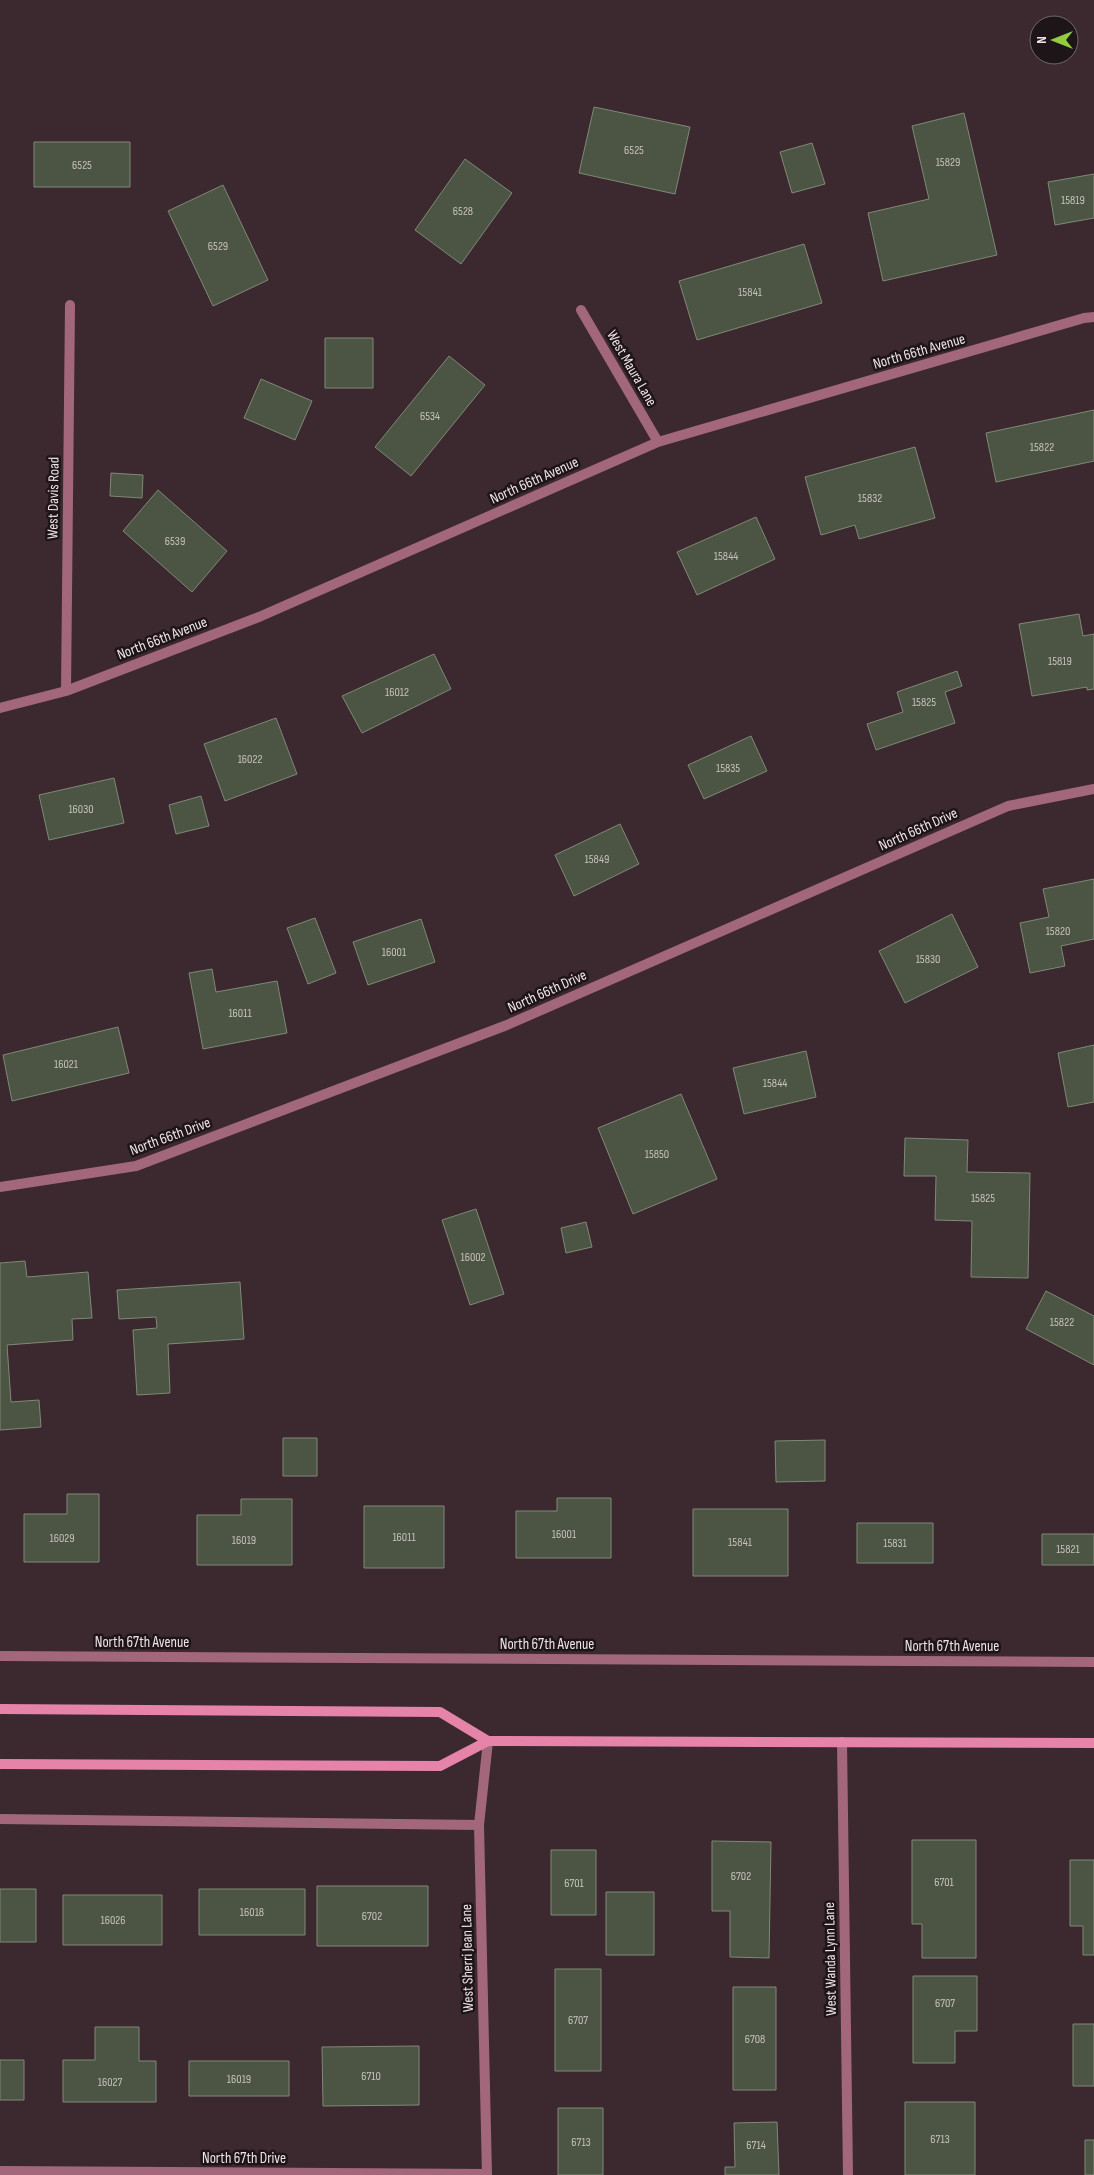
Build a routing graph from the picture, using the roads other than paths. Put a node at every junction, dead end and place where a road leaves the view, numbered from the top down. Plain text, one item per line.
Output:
1 (70, 305) dead end
2 (581, 310) dead end
3 (1094, 317) edge
4 (658, 442) junction
5 (66, 691) junction
6 (0, 708) edge
7 (1094, 789) edge
8 (0, 1187) edge
9 (0, 1656) edge
10 (1094, 1662) edge
11 (0, 1709) edge
12 (488, 1740) junction
13 (842, 1742) junction
14 (1094, 1743) edge
15 (0, 1764) edge
16 (0, 1819) edge
17 (479, 1825) junction
18 (0, 2171) edge
19 (487, 2175) edge
20 (848, 2175) edge

1 - 5 street, West Davis Road
2 - 4 street, West Maura Lane
3 - 4 street, North 66th Avenue
4 - 5 street, North 66th Avenue
5 - 6 street, North 66th Avenue
7 - 8 street, North 66th Drive
9 - 10 street, North 67th Avenue
11 - 12 main road
12 - 13 main road
12 - 15 main road
12 - 17 street, West Sherri Jean Lane
13 - 14 main road
13 - 20 street, West Wanda Lynn Lane
16 - 17 street
17 - 19 street, West Sherri Jean Lane
18 - 19 street, North 67th Drive

